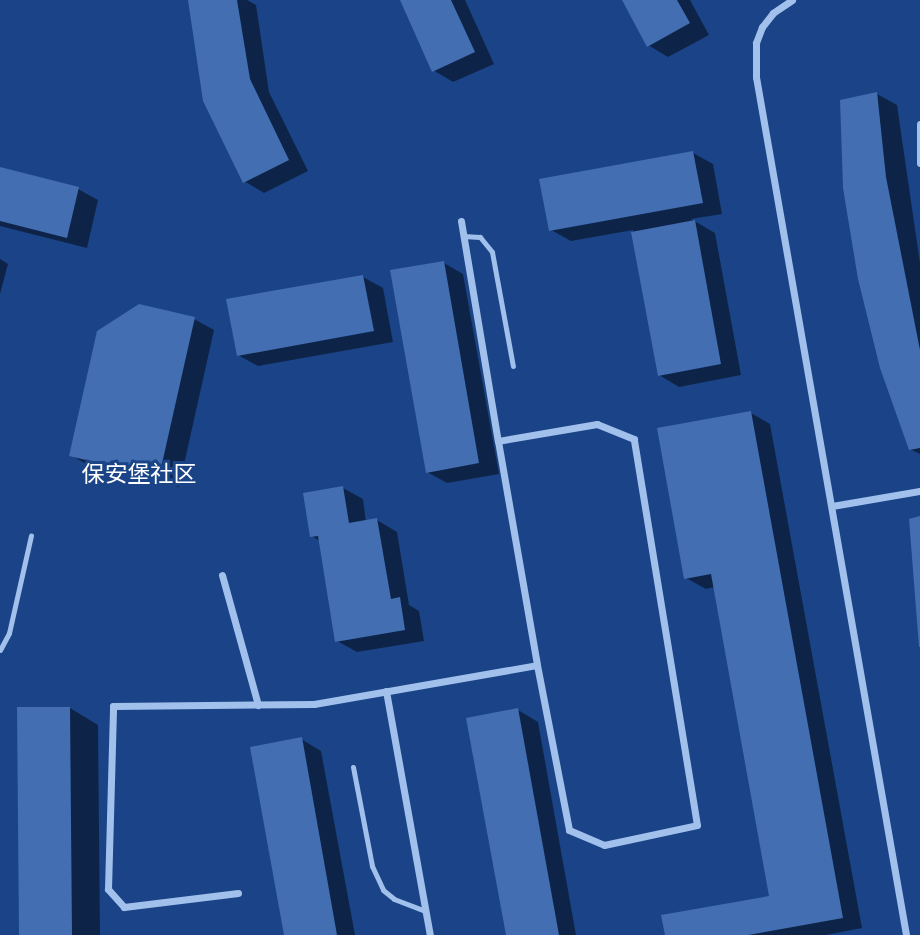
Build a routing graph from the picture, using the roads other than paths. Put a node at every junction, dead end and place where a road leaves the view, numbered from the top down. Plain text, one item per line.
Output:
1 (792, 0) edge
2 (920, 124) edge
3 (920, 163) edge
4 (461, 221) dead end
5 (463, 236) junction
6 (513, 366) dead end
7 (499, 441) junction
8 (920, 491) edge
9 (832, 506) junction
10 (31, 536) dead end
11 (222, 575) dead end
12 (0, 650) edge
13 (537, 665) junction
14 (386, 691) junction
15 (258, 705) junction
16 (353, 767) dead end
17 (238, 894) dead end
18 (426, 911) junction
19 (430, 935) edge
20 (906, 935) edge

1 - 9 street
2 - 3 street
4 - 5 street
5 - 6 lane
5 - 7 street
7 - 13 street
7 - 13 street
8 - 9 street
9 - 20 street
10 - 12 lane
11 - 15 street
13 - 14 street
14 - 15 street
14 - 18 street
15 - 17 street
16 - 18 lane
18 - 19 street

